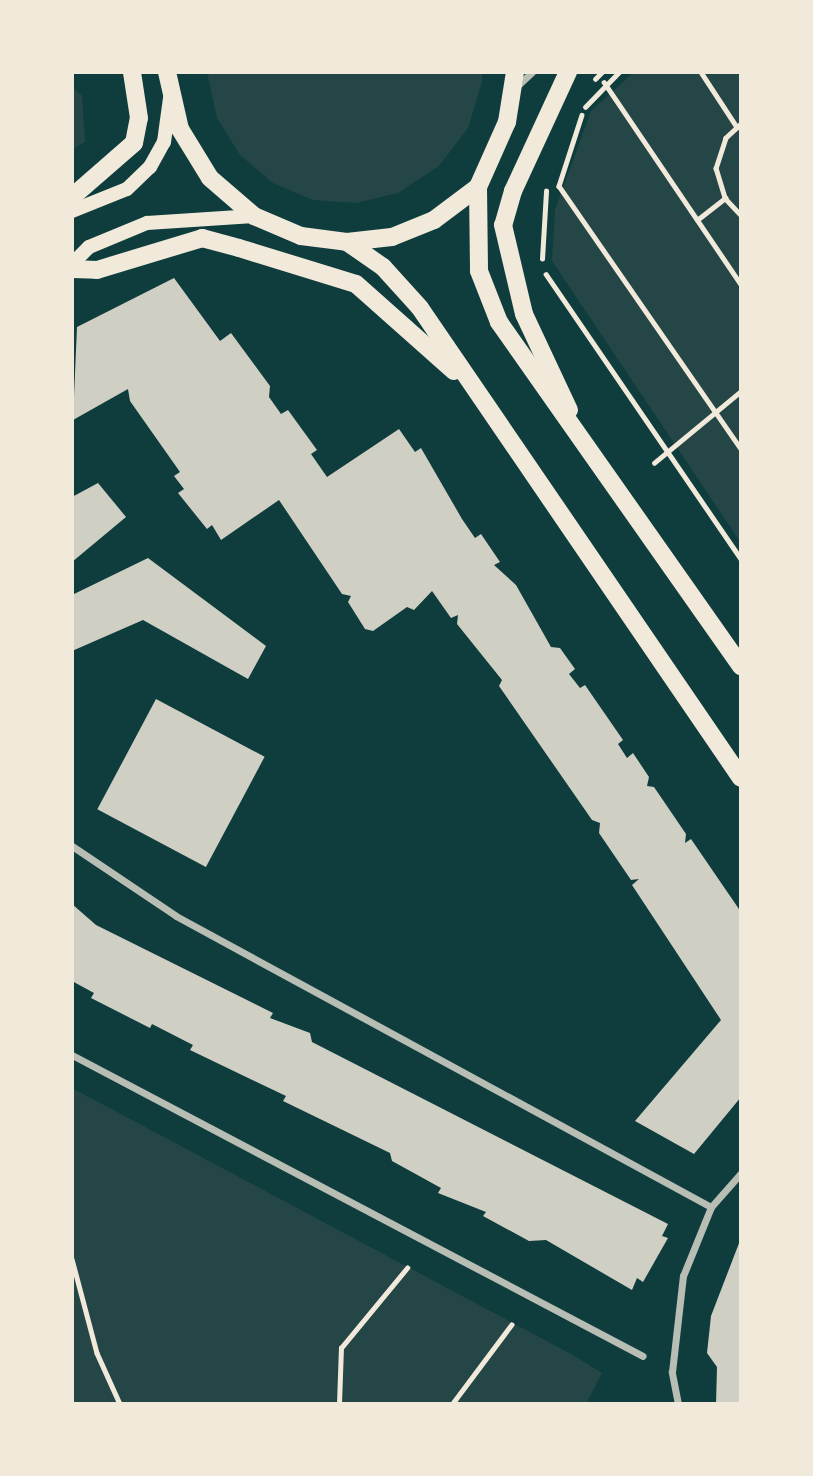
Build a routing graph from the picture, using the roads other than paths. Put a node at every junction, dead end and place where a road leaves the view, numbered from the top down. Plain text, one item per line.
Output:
1 (132, 72) edge
2 (167, 72) edge
3 (532, 72) edge
4 (568, 72) edge
5 (515, 80) edge
6 (170, 97) junction
7 (478, 187) junction
8 (72, 198) edge
9 (72, 211) edge
10 (254, 216) junction
11 (347, 242) junction
12 (72, 264) edge
13 (72, 269) edge
14 (462, 377) junction
15 (574, 423) junction
16 (741, 666) edge
17 (741, 778) edge
18 (72, 846) edge
19 (72, 1055) edge
20 (741, 1174) edge
21 (711, 1207) junction
22 (643, 1356) dead end
23 (678, 1404) edge

1 - 8 main road
2 - 6 main road
3 - 5 street
4 - 15 main road
5 - 7 main road
6 - 9 main road
6 - 10 main road
7 - 11 main road
7 - 15 main road
10 - 11 main road
10 - 12 main road
11 - 14 main road
13 - 14 main road
14 - 17 main road
15 - 16 main road
18 - 21 street
19 - 22 street
20 - 21 street
21 - 23 street

